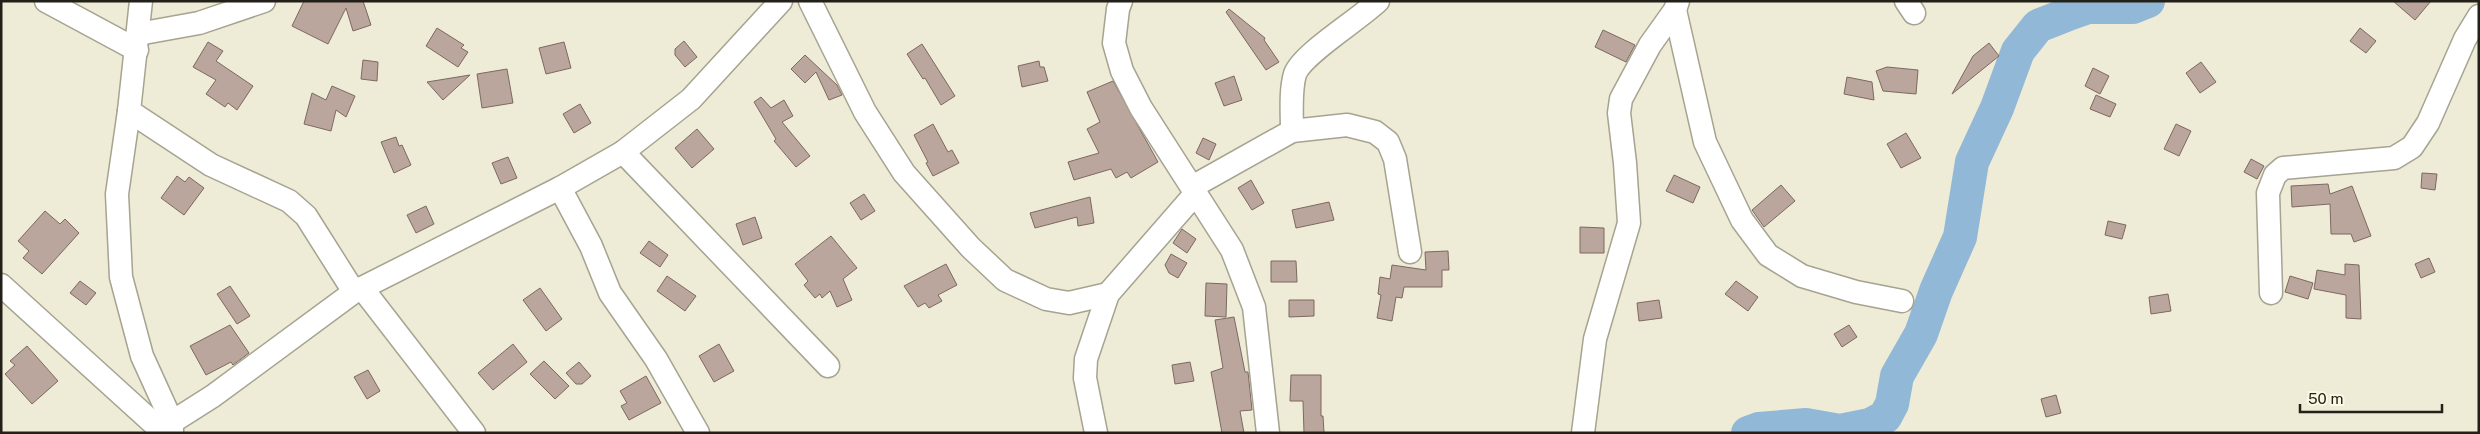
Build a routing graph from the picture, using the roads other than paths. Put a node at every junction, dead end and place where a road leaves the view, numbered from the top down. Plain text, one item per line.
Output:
1 (46, 1) edge
2 (141, 1) edge
3 (264, 1) edge
4 (781, 1) edge
5 (810, 1) edge
6 (1121, 1) edge
7 (1378, 1) edge
8 (1676, 6) edge
9 (2479, 16) edge
10 (137, 42) junction
11 (129, 111) junction
12 (1292, 131) junction
13 (623, 152) junction
14 (560, 188) junction
15 (1194, 190) junction
16 (1410, 252) dead end
17 (1, 285) edge
18 (358, 290) junction
19 (2271, 293) dead end
20 (1108, 294) junction
21 (1902, 301) dead end
22 (828, 366) dead end
23 (169, 429) edge
24 (474, 433) edge
25 (698, 433) edge
26 (1096, 433) edge
27 (1268, 433) edge
28 (1584, 433) edge

1 - 10 street
2 - 10 street
3 - 10 street
4 - 13 street
5 - 20 street
6 - 15 street
7 - 12 street
8 - 21 street
8 - 28 street
9 - 19 street
10 - 11 street
11 - 18 street
11 - 23 street
12 - 15 street
12 - 16 street
13 - 14 street
13 - 22 street
14 - 18 street
14 - 25 street
15 - 20 street
15 - 27 street
17 - 23 street
18 - 23 street
18 - 24 street
20 - 26 street

